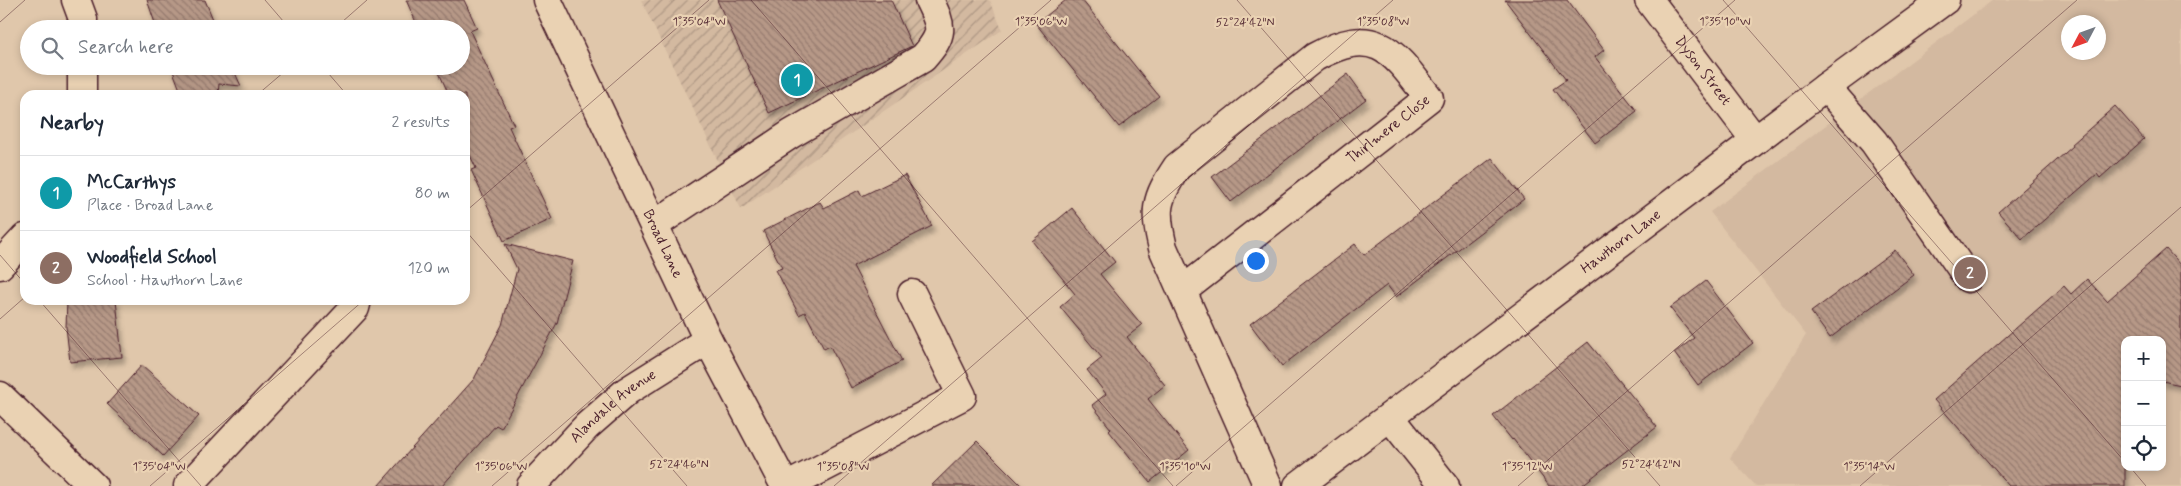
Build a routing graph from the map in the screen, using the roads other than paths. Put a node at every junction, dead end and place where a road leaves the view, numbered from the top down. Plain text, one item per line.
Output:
1 (76, 0) edge
2 (547, 0) edge
3 (929, 0) edge
4 (1649, 0) edge
5 (1944, 0) edge
6 (83, 20) edge
7 (82, 75) edge
8 (1826, 87) junction
9 (82, 90) edge
10 (1756, 140) junction
11 (654, 225) junction
12 (20, 243) edge
13 (0, 265) edge
14 (1968, 278) dead end
15 (1182, 291) junction
16 (912, 294) dead end
17 (356, 305) edge
18 (708, 340) junction
19 (0, 396) edge
20 (1390, 417) junction
21 (93, 486) edge
22 (188, 486) edge
23 (531, 486) edge
24 (786, 486) edge
25 (1268, 486) edge
26 (1298, 486) edge
27 (1445, 486) edge

1 - 6 street
2 - 11 street, Broad Lane
3 - 11 street
4 - 10 street, Dyson Street
5 - 8 street, Hawthorn Lane
7 - 9 street
8 - 10 street, Hawthorn Lane
8 - 14 street
10 - 20 street, Hawthorn Lane
11 - 18 street, Broad Lane
12 - 13 street
15 - 15 street, Thirlmere Close
15 - 25 street, Thirlmere Close
16 - 24 street
17 - 22 street
18 - 23 street, Alandale Avenue
18 - 24 street, Broad Lane
19 - 21 street
20 - 26 street, Hawthorn Lane
20 - 27 street

